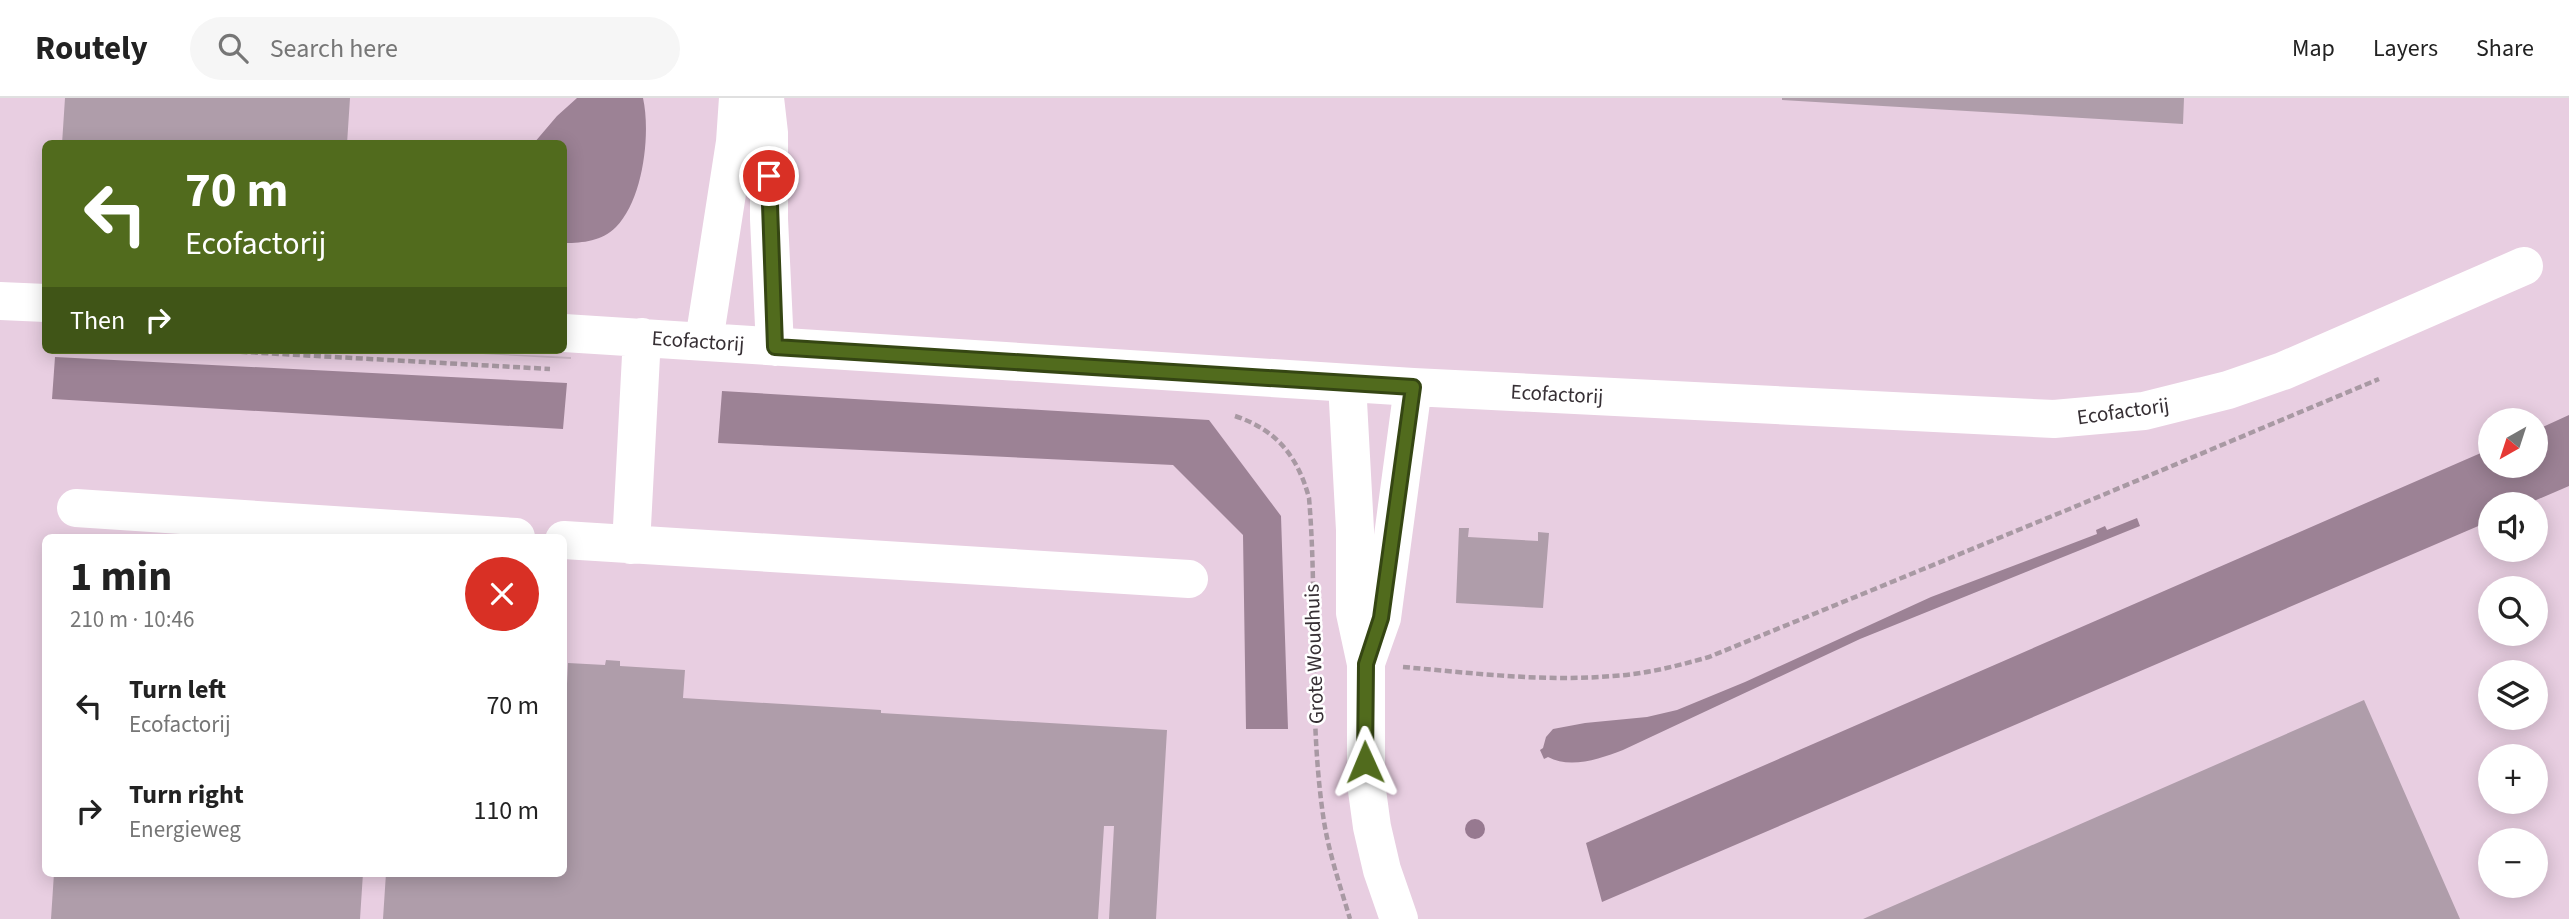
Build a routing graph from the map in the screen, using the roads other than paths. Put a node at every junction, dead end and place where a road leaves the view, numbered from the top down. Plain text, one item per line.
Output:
1 (738, 98) edge
2 (765, 98) edge
3 (2524, 266) dead end
4 (0, 300) edge
5 (42, 303) edge
6 (567, 333) edge
7 (642, 337) junction
8 (704, 341) junction
9 (775, 347) junction
10 (1347, 383) junction
11 (1413, 387) junction
12 (76, 508) dead end
13 (470, 534) edge
14 (567, 541) edge
15 (631, 545) junction
16 (1189, 579) dead end
17 (1366, 664) junction
18 (1399, 919) edge

1 - 8 street
2 - 9 street
3 - 11 street, Ecofactorij
4 - 5 street
6 - 7 street, Ecofactorij
7 - 8 street, Ecofactorij
7 - 15 street
8 - 9 street, Ecofactorij
9 - 10 street, Ecofactorij
10 - 11 street, Ecofactorij
10 - 17 street, Grote Woudhuis
11 - 17 street, Grote Woudhuis
12 - 13 street
14 - 15 street
15 - 16 street
17 - 18 street, Grote Woudhuis

